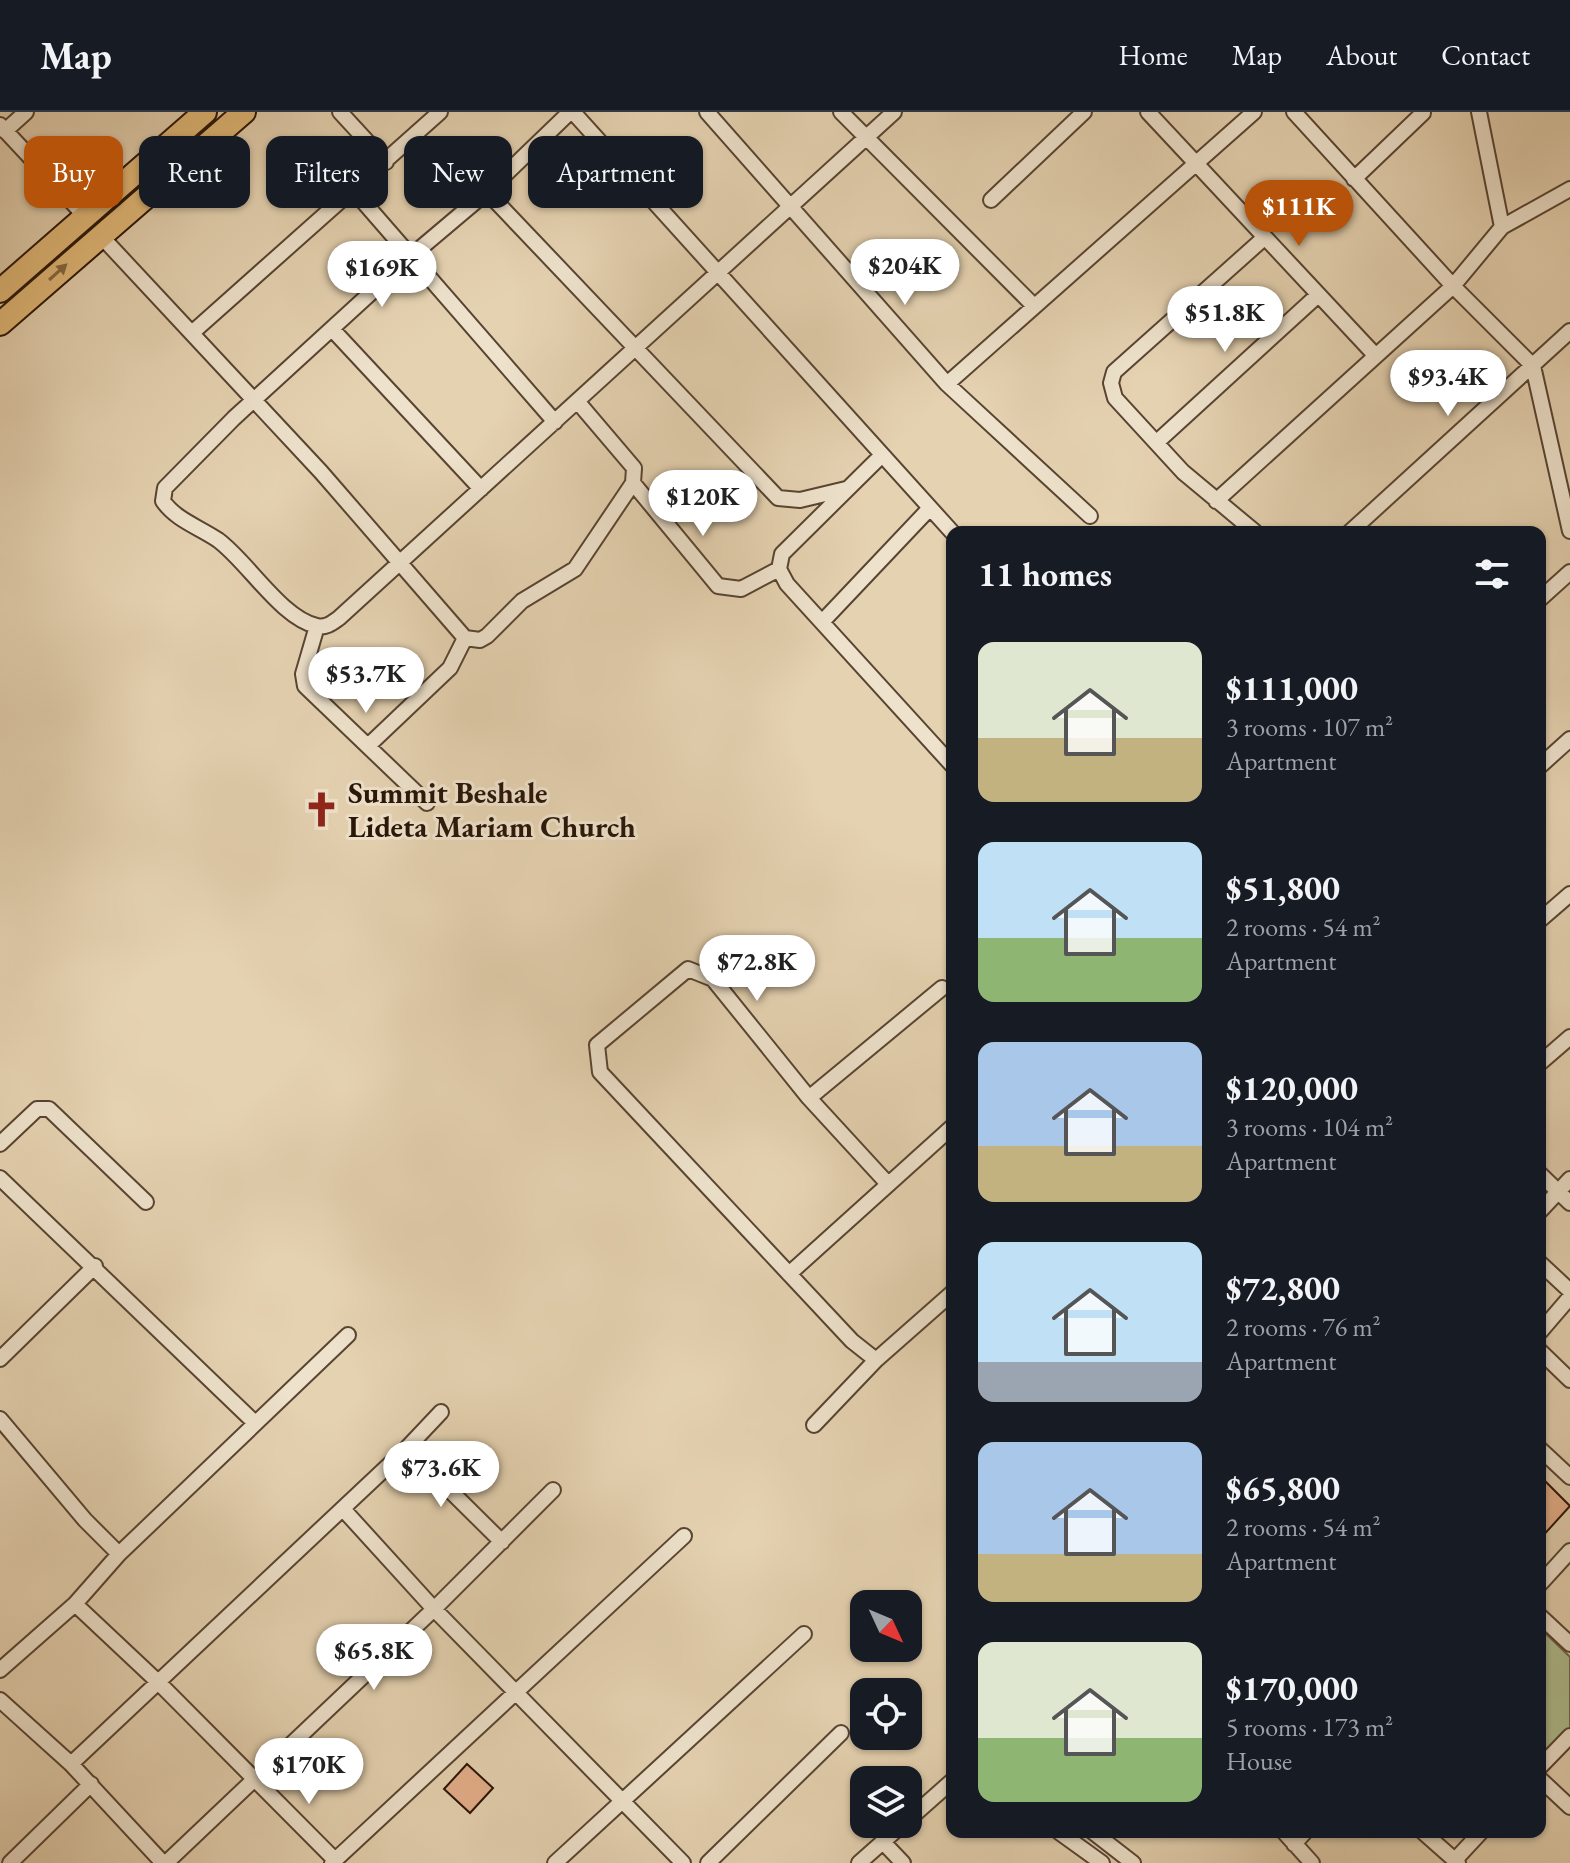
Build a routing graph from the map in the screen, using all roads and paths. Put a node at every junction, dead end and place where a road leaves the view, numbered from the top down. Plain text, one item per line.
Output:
1 (26, 112) edge
2 (205, 112) edge
3 (244, 112) edge
4 (340, 112) edge
5 (440, 112) edge
6 (571, 112) edge
7 (707, 112) edge
8 (841, 112) edge
9 (894, 112) edge
10 (1084, 112) edge
11 (1148, 112) edge
12 (1254, 112) edge
13 (1294, 112) edge
14 (1479, 112) edge
15 (1423, 113) edge
16 (3, 128) edge
17 (362, 136) edge
18 (866, 138) junction
19 (388, 160) edge
20 (1196, 165) junction
21 (512, 168) edge
22 (1354, 179) junction
23 (1570, 189) edge
24 (991, 200) dead end
25 (792, 205) junction
26 (335, 208) edge
27 (368, 208) edge
28 (468, 208) edge
29 (502, 208) edge
30 (84, 215) junction
31 (1502, 227) junction
32 (100, 235) junction
33 (1264, 238) junction
34 (410, 257) junction
35 (718, 271) junction
36 (1453, 286) junction
37 (0, 291) edge
38 (1318, 295) junction
39 (1034, 306) junction
40 (0, 324) edge
41 (332, 329) junction
42 (1570, 331) edge
43 (193, 332) junction
44 (636, 347) junction
45 (1375, 355) junction
46 (1533, 366) junction
47 (947, 384) junction
48 (254, 400) junction
49 (577, 401) junction
50 (555, 422) junction
51 (1157, 442) junction
52 (880, 457) junction
53 (633, 483) junction
54 (481, 489) junction
55 (846, 489) junction
56 (1216, 501) junction
57 (930, 508) junction
58 (1090, 516) dead end
59 (946, 526) edge
60 (1247, 526) edge
61 (1357, 526) edge
62 (1570, 531) edge
63 (400, 566) junction
64 (779, 569) junction
65 (1570, 572) edge
66 (1546, 594) edge
67 (823, 621) junction
68 (317, 626) junction
69 (465, 638) junction
70 (1570, 739) edge
71 (370, 744) junction
72 (946, 758) edge
73 (1546, 761) edge
74 (427, 803) dead end
75 (1570, 894) edge
76 (1546, 915) edge
77 (942, 988) dead end
78 (1570, 1037) edge
79 (1546, 1058) edge
80 (809, 1098) junction
81 (946, 1132) edge
82 (0, 1144) edge
83 (0, 1178) edge
84 (1570, 1179) edge
85 (1546, 1180) edge
86 (888, 1184) junction
87 (1557, 1191) junction
88 (146, 1202) dead end
89 (1570, 1203) edge
90 (1546, 1204) edge
91 (95, 1266) junction
92 (1546, 1269) edge
93 (789, 1274) junction
94 (1570, 1291) edge
95 (1570, 1297) edge
96 (946, 1298) edge
97 (1546, 1325) edge
98 (348, 1335) dead end
99 (1546, 1357) edge
100 (0, 1359) edge
101 (876, 1360) junction
102 (1570, 1380) edge
103 (441, 1412) dead end
104 (0, 1419) edge
105 (254, 1422) junction
106 (814, 1425) dead end
107 (407, 1448) junction
108 (1546, 1455) edge
109 (1570, 1477) edge
110 (553, 1490) dead end
111 (343, 1509) junction
112 (684, 1536) dead end
113 (502, 1542) junction
114 (1570, 1551) edge
115 (119, 1554) junction
116 (1546, 1577) edge
117 (75, 1604) junction
118 (434, 1609) junction
119 (1546, 1622) edge
120 (804, 1634) dead end
121 (1570, 1644) edge
122 (0, 1670) edge
123 (158, 1682) junction
124 (515, 1692) junction
125 (0, 1700) edge
126 (841, 1733) dead end
127 (1570, 1736) edge
128 (1546, 1761) edge
129 (71, 1764) junction
130 (255, 1778) junction
131 (91, 1784) junction
132 (1546, 1785) edge
133 (946, 1786) edge
134 (622, 1799) junction
135 (1570, 1807) edge
136 (922, 1808) edge
137 (887, 1838) edge
138 (1067, 1838) edge
139 (1101, 1838) edge
140 (1289, 1838) edge
141 (1430, 1838) edge
142 (1476, 1838) edge
143 (883, 1842) junction
144 (1457, 1861) edge
145 (334, 1862) edge
146 (10, 1863) edge
147 (164, 1863) edge
148 (555, 1863) edge
149 (683, 1863) edge
150 (708, 1863) edge
151 (859, 1863) edge
152 (903, 1863) edge
153 (1102, 1863) edge
154 (1133, 1863) edge
155 (1312, 1863) edge

1 - 16 street
2 - 30 main road
3 - 32 main road
4 - 17 street
5 - 19 street
6 - 21 street
6 - 35 street
7 - 25 street
8 - 18 street
9 - 18 street
10 - 24 street
11 - 20 street
12 - 20 street
13 - 22 street
14 - 31 street
15 - 22 street
16 - 30 street
18 - 25 street
18 - 39 street
20 - 33 street
20 - 39 street
22 - 36 street
23 - 31 street
25 - 35 street
25 - 47 street
26 - 43 street
27 - 34 street
28 - 34 street
29 - 44 street
30 - 37 main road
31 - 36 street
40 -> 32 main road
32 - 43 street
33 - 38 street
33 - 51 street
34 - 41 street
34 - 50 street
35 - 44 street
35 - 52 street
36 - 45 street
36 - 46 street
38 - 45 street
38 - 51 street
39 - 47 street
41 - 48 street
41 - 54 street
42 - 46 street
43 - 48 street
44 - 49 street
44 - 55 street
45 - 56 street
46 - 61 street
46 - 62 street
47 - 58 street
48 - 63 street
48 - 68 street
49 - 50 street
49 - 53 street
50 - 54 street
51 - 56 street
52 - 55 street
52 - 57 street
53 - 64 street
53 - 69 street
54 - 63 street
55 - 64 street
56 - 60 street
57 - 59 street
57 - 67 street
63 - 68 street
63 - 69 street
64 - 67 street
65 - 66 street
67 - 72 street
68 - 71 street
69 - 71 street
70 - 73 street
71 - 74 street
75 - 76 street
77 - 80 street
78 - 79 street
80 - 86 street
80 - 93 street
81 - 86 street
82 - 88 street
83 - 91 street
84 - 87 street
85 - 87 street
86 - 93 street
87 - 89 street
87 - 90 street
91 - 100 street
91 - 105 street
92 - 94 street
93 - 101 street
95 - 97 street
96 - 101 street
98 - 105 street
99 - 102 street
101 - 106 street
103 - 107 street
104 - 115 street
105 - 115 street
107 - 111 street
107 - 113 street
108 - 109 street
110 - 113 street
111 - 118 street
111 - 123 street
112 - 124 street
113 - 118 street
114 - 116 street
115 - 117 street
117 - 122 street
117 - 123 street
118 - 124 street
118 - 130 street
119 - 121 street
120 - 134 street
123 - 129 street
123 - 130 street
124 - 134 street
124 - 145 street
125 - 129 street
126 - 150 street
127 - 128 street
129 - 131 street
130 - 145 street
130 - 147 street
131 - 146 street
131 - 147 street
132 - 135 street
133 - 136 street
134 - 148 street
134 - 149 street
137 - 143 street
138 - 153 street
139 - 154 street
140 - 155 street
141 - 144 street
142 - 144 street
143 - 151 street
143 - 152 street

